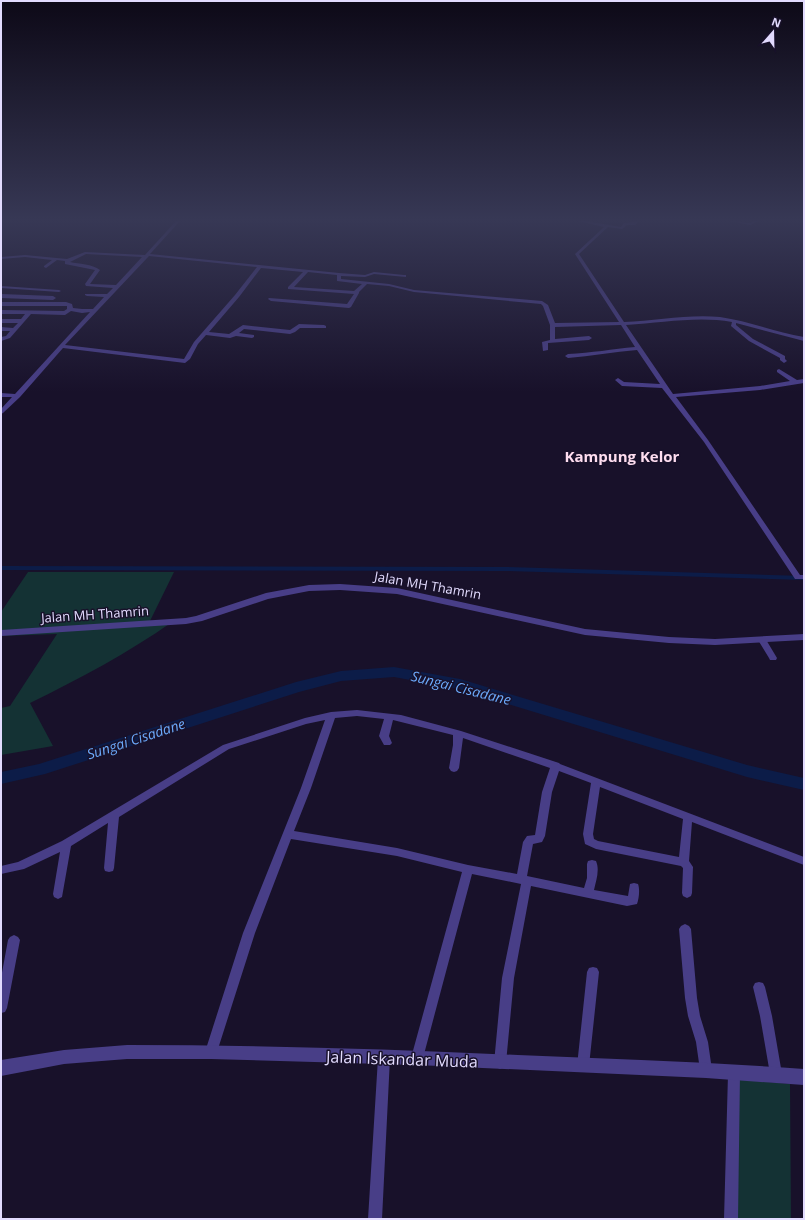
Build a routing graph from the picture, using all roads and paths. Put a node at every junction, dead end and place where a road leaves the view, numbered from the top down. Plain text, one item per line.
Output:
1 (92, 278) edge
2 (126, 278) edge
3 (251, 278) edge
4 (300, 278) edge
5 (339, 278) edge
6 (592, 278) edge
7 (365, 283) junction
8 (1, 287) edge
9 (117, 287) junction
10 (28, 289) junction
11 (59, 291) dead end
12 (356, 293) junction
13 (87, 295) dead end
14 (1, 296) edge
15 (19, 296) junction
16 (108, 296) junction
17 (53, 298) dead end
18 (271, 299) dead end
19 (1, 304) edge
20 (11, 304) junction
21 (70, 309) junction
22 (94, 310) junction
23 (2, 313) edge
24 (29, 313) junction
25 (1, 321) edge
26 (21, 321) junction
27 (735, 321) junction
28 (622, 323) junction
29 (553, 325) junction
30 (324, 327) dead end
31 (1, 330) edge
32 (13, 330) junction
33 (206, 333) junction
34 (235, 334) junction
35 (252, 336) dead end
36 (589, 338) dead end
37 (1, 339) edge
38 (804, 339) edge
39 (552, 341) junction
40 (62, 346) junction
41 (640, 348) junction
42 (545, 350) dead end
43 (568, 356) dead end
44 (784, 361) dead end
45 (779, 371) dead end
46 (618, 380) dead end
47 (804, 381) edge
48 (795, 382) junction
49 (664, 386) junction
50 (1, 395) edge
51 (18, 396) junction
52 (671, 396) junction
53 (1, 412) edge
54 (804, 577) edge
55 (1, 633) edge
56 (804, 637) edge
57 (762, 640) junction
58 (773, 658) dead end
59 (331, 715) junction
60 (390, 716) junction
61 (458, 733) junction
62 (387, 743) dead end
63 (556, 765) junction
64 (454, 768) dead end
65 (596, 781) junction
66 (114, 815) junction
67 (688, 816) junction
68 (288, 834) junction
69 (66, 844) junction
70 (804, 861) edge
71 (684, 862) junction
72 (592, 864) dead end
73 (109, 868) dead end
74 (5, 869) edge
75 (468, 869) junction
76 (524, 880) junction
77 (634, 887) dead end
78 (588, 892) junction
79 (687, 893) dead end
80 (58, 894) dead end
81 (685, 929) dead end
82 (14, 940) dead end
83 (593, 972) dead end
84 (759, 987) dead end
85 (1, 1008) edge
86 (211, 1052) junction
87 (384, 1058) junction
88 (418, 1058) junction
89 (500, 1063) junction
90 (583, 1066) junction
91 (1, 1068) edge
92 (706, 1070) junction
93 (734, 1074) junction
94 (776, 1074) junction
95 (804, 1077) edge
96 (375, 1219) edge
97 (731, 1219) edge

1 - 9 street
2 - 9 street
3 - 33 street
4 - 12 street
5 - 7 street
6 - 28 street
7 - 12 street
7 - 29 street
8 - 10 street
9 - 16 street
10 - 11 street
10 - 15 street
12 - 18 street
13 - 16 street
14 - 15 street
15 - 17 street
15 - 20 street
16 - 22 street
19 - 20 street
20 - 21 street
20 - 23 street
21 - 22 street
21 - 24 street
22 - 40 street
23 - 24 street
24 - 26 street
25 - 26 street
26 - 32 street
27 - 28 street
27 - 38 street
27 - 44 street
28 - 29 street
28 - 41 street
29 - 39 street
30 - 34 street
31 - 32 street
32 - 37 street
33 - 34 street
33 - 40 street
34 - 35 street
36 - 39 street
39 - 42 street
40 - 51 street
41 - 43 street
41 - 49 street
45 - 48 street
46 - 49 street
47 - 48 street
48 - 52 street
49 - 52 street
50 - 51 street
51 - 53 street
52 - 54 street
55 - 57 street, Jalan MH Thamrin
56 - 57 street, Jalan MH Thamrin
57 - 58 street
59 - 60 street
59 - 66 street
59 - 68 street
60 - 61 street
60 - 62 street
61 - 63 street
61 - 64 street
63 - 65 street
63 - 76 street
65 - 67 street
65 - 71 street
66 - 69 street
66 - 73 street
67 - 70 street
67 - 71 street
68 - 75 street
68 - 86 street
69 - 74 street
69 - 80 street
71 - 79 street
72 - 78 street
75 - 76 street
75 - 88 street
76 - 78 street
76 - 89 street
77 - 78 street
81 - 92 street
82 - 85 street
83 - 90 street
84 - 94 street
86 - 87 street, Jalan Iskandar Muda
86 - 91 street, Jalan Iskandar Muda
87 - 88 street, Jalan Iskandar Muda
87 - 96 street
88 - 89 street, Jalan Iskandar Muda
89 - 90 street, Jalan Iskandar Muda
90 - 92 street, Jalan Iskandar Muda
92 - 93 street, Jalan Iskandar Muda
93 - 94 street, Jalan Iskandar Muda
93 - 97 street
94 - 95 street, Jalan Iskandar Muda

